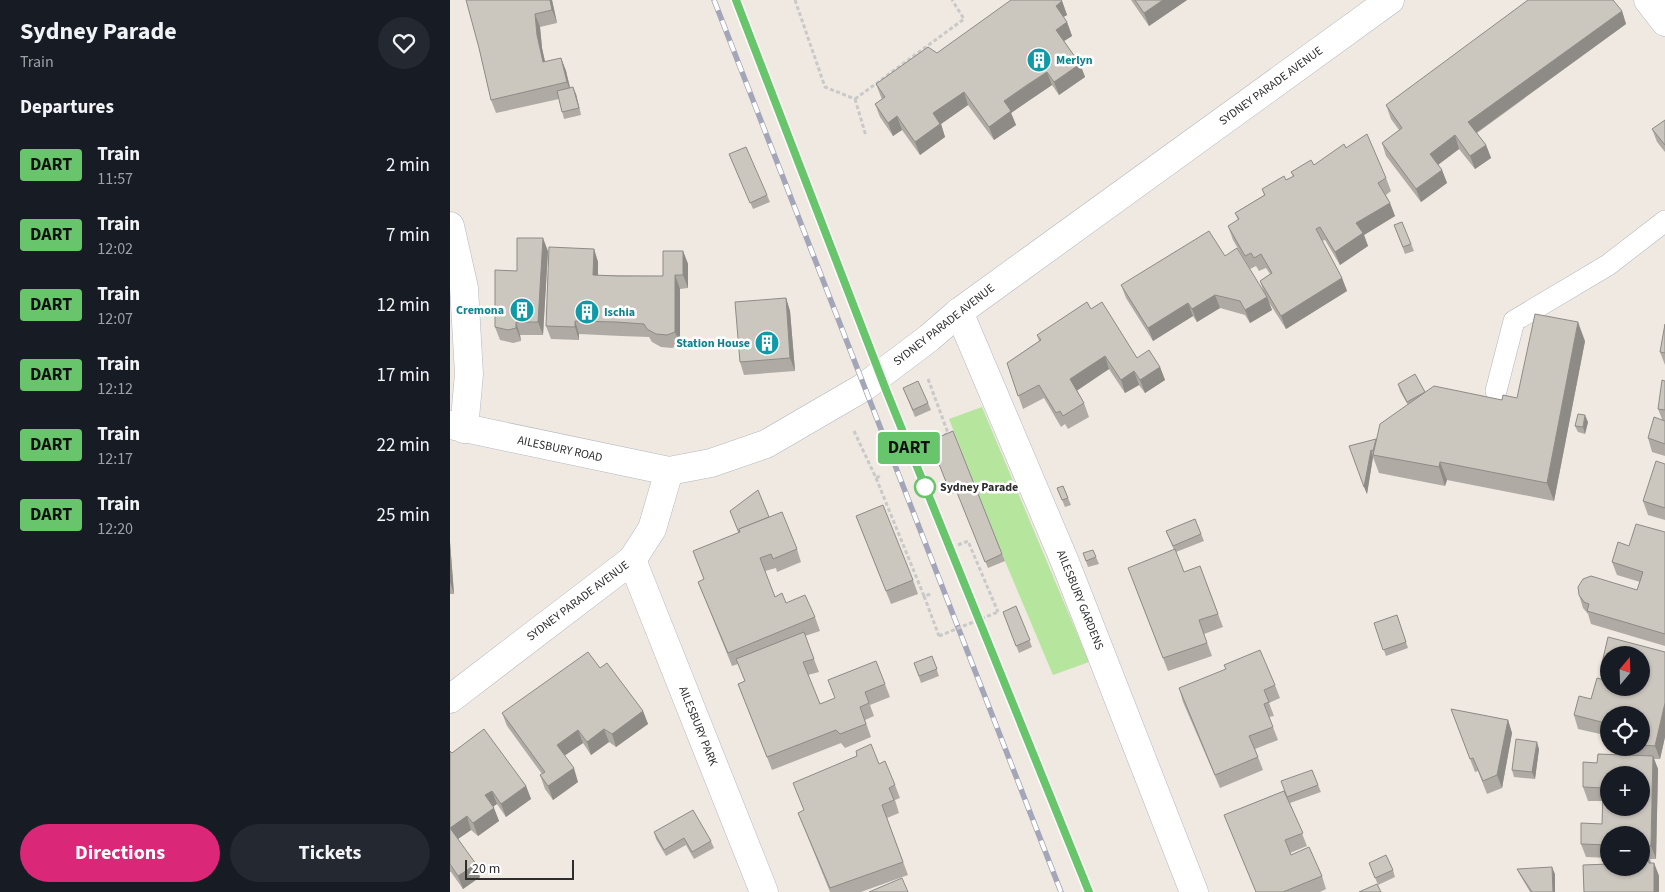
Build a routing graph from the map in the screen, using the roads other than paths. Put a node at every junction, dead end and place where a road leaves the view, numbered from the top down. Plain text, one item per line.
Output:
1 (1390, 0) edge
2 (1648, 0) edge
3 (1665, 22) edge
4 (1665, 222) edge
5 (450, 226) edge
6 (959, 312) junction
7 (1496, 391) dead end
8 (457, 427) edge
9 (669, 471) junction
10 (632, 560) junction
11 (450, 699) edge
12 (764, 892) edge
13 (1194, 892) edge

1 - 6 street, SYDNEY PARADE AVENUE
2 - 3 street
4 - 7 lane
5 - 8 street
6 - 9 street, SYDNEY PARADE AVENUE
6 - 13 street, AILESBURY GARDENS
8 - 9 street, AILESBURY ROAD
9 - 10 street, SYDNEY PARADE AVENUE
10 - 11 street, SYDNEY PARADE AVENUE
10 - 12 street, AILESBURY PARK

